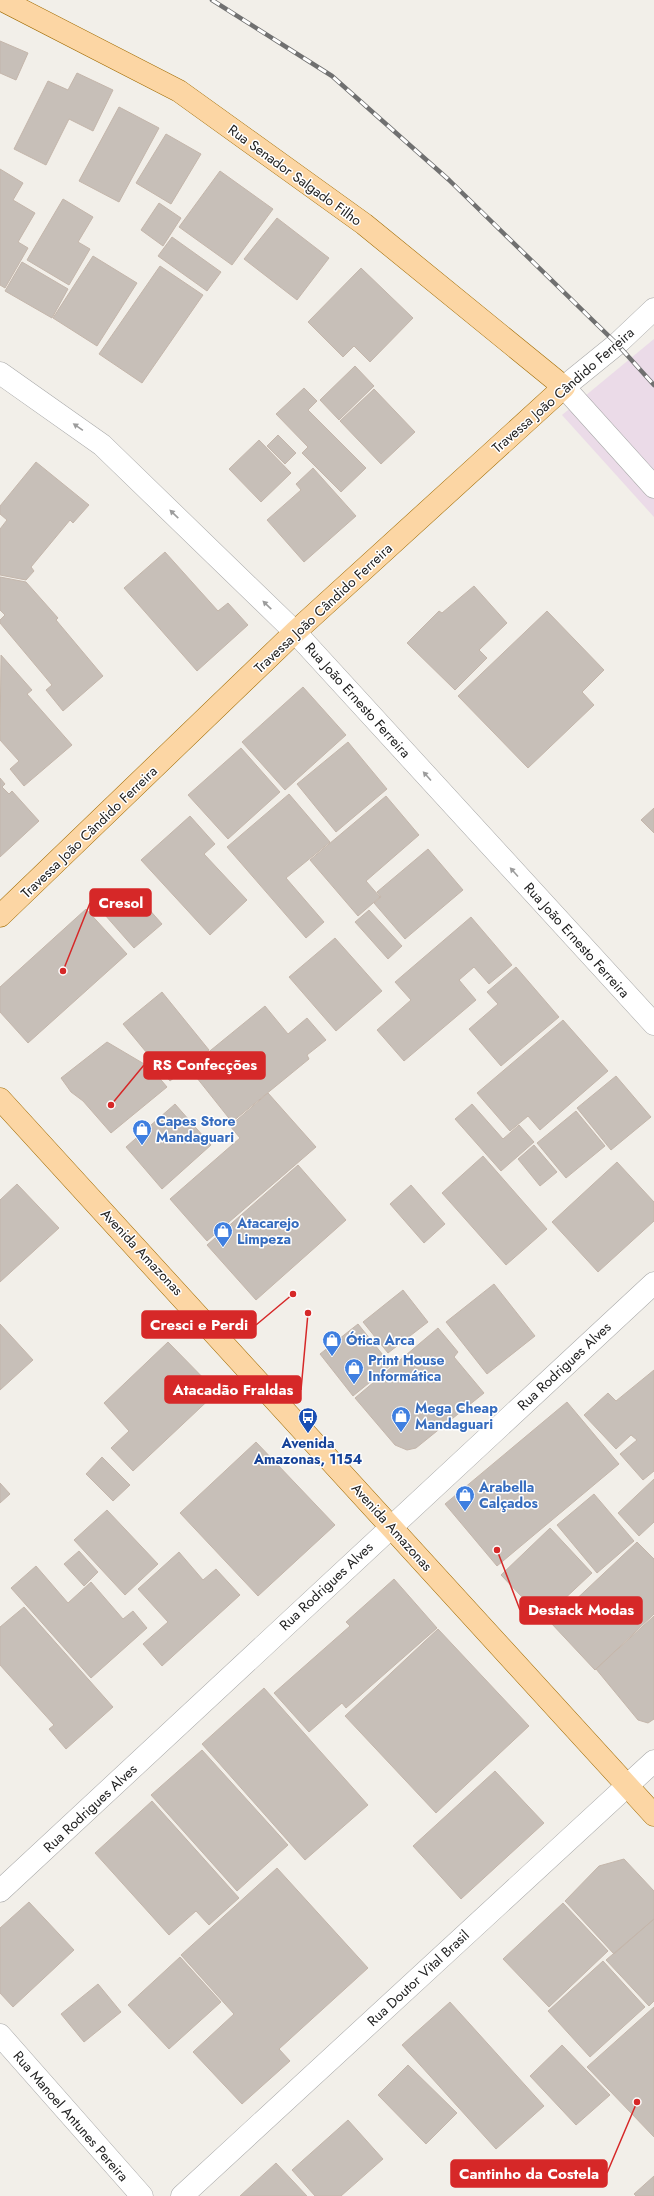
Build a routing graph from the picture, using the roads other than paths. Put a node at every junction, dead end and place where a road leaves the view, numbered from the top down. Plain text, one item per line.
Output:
1 (2, 0) edge
2 (654, 309) edge
3 (0, 373) edge
4 (564, 387) junction
5 (654, 487) edge
6 (295, 632) junction
7 (10, 900) edge
8 (0, 916) edge
9 (654, 1024) edge
10 (0, 1099) edge
11 (654, 1283) edge
12 (391, 1526) junction
13 (654, 1761) edge
14 (654, 1782) edge
15 (627, 1785) junction
16 (654, 1815) edge
17 (0, 1891) edge
18 (0, 2035) edge
19 (142, 2196) edge
20 (182, 2196) edge

1 - 4 main road, Rua Senador Salgado Filho
2 - 4 street, Travessa João Cândido Ferreira
6 -> 3 street, Rua João Ernesto Ferreira
4 - 5 street
4 - 6 main road, Travessa João Cândido Ferreira
6 - 7 main road, Travessa João Cândido Ferreira
9 -> 6 street, Rua João Ernesto Ferreira
7 - 8 main road, Travessa João Cândido Ferreira
10 - 12 main road, Avenida Amazonas
11 - 12 street, Rua Rodrigues Alves
12 - 15 main road, Avenida Amazonas
12 - 17 street, Rua Rodrigues Alves
13 - 15 street, Rua Doutor Vital Brasil
14 - 15 street
15 - 16 main road, Avenida Amazonas
15 - 20 street, Rua Doutor Vital Brasil
18 - 19 street, Rua Manoel Antunes Pereira

